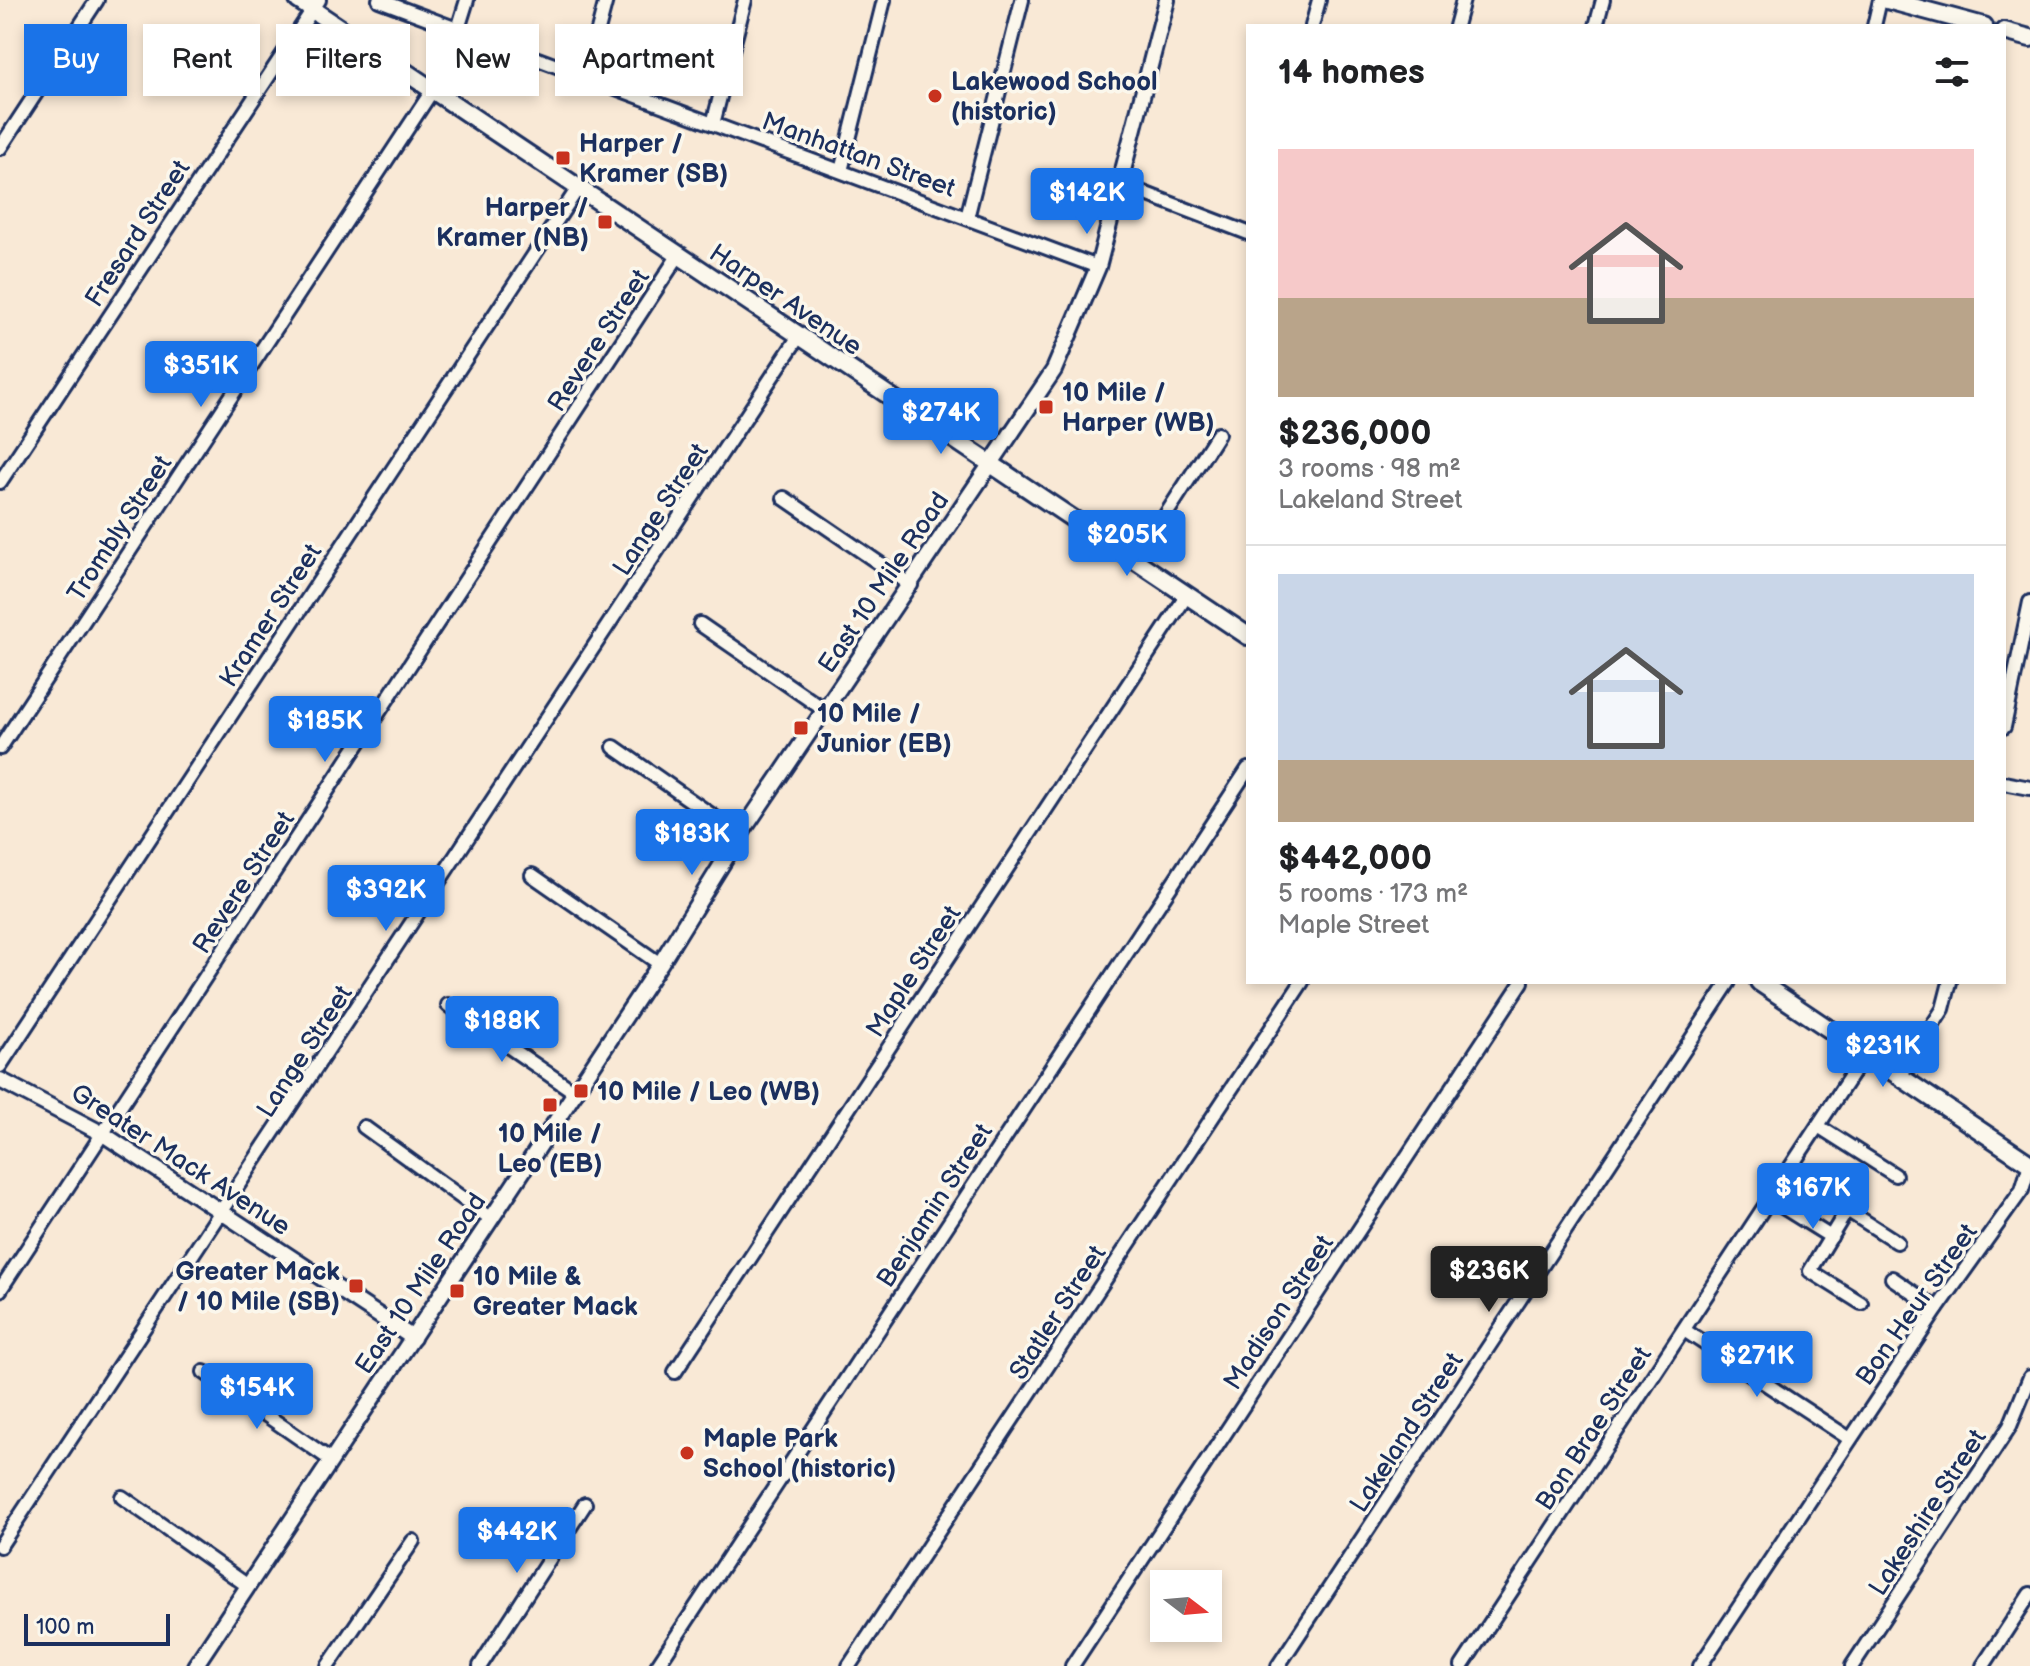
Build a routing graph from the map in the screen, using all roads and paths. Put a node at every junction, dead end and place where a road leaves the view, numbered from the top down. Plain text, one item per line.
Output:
1 (97, 0) edge
2 (379, 0) edge
3 (467, 0) edge
4 (606, 0) edge
5 (745, 0) edge
6 (884, 0) edge
7 (1022, 0) edge
8 (1167, 0) edge
9 (1319, 0) edge
10 (1463, 0) edge
11 (1603, 0) edge
12 (1880, 0) edge
13 (1887, 0) edge
14 (310, 3) edge
15 (396, 3) edge
16 (446, 24) edge
17 (460, 24) edge
18 (600, 24) edge
19 (1313, 24) edge
20 (1457, 24) edge
21 (1597, 24) edge
22 (1874, 24) edge
23 (1977, 24) edge
24 (2006, 32) edge
25 (2030, 38) edge
26 (426, 87) edge
27 (429, 96) edge
28 (440, 96) edge
29 (639, 96) edge
30 (713, 124) junction
31 (0, 148) edge
32 (841, 171) junction
33 (1120, 184) junction
34 (578, 188) junction
35 (967, 218) junction
36 (1246, 232) edge
37 (678, 256) junction
38 (1098, 267) junction
39 (799, 336) junction
40 (1218, 434) dead end
41 (990, 465) junction
42 (0, 482) edge
43 (784, 498) dead end
44 (1136, 561) junction
45 (911, 585) junction
46 (1187, 595) junction
47 (2030, 602) edge
48 (700, 624) dead end
49 (1246, 635) edge
50 (826, 711) junction
51 (2006, 717) edge
52 (614, 747) dead end
53 (0, 748) edge
54 (1246, 772) edge
55 (2006, 783) edge
56 (2030, 788) edge
57 (740, 835) junction
58 (532, 875) dead end
59 (660, 964) junction
60 (1301, 984) edge
61 (1521, 984) edge
62 (1728, 984) edge
63 (1949, 984) edge
64 (1781, 988) edge
65 (448, 1005) dead end
66 (1865, 1054) junction
67 (0, 1066) edge
68 (1900, 1076) junction
69 (0, 1080) edge
70 (576, 1093) junction
71 (1818, 1126) junction
72 (364, 1127) dead end
73 (103, 1134) junction
74 (2030, 1164) edge
75 (1895, 1175) dead end
76 (1770, 1199) junction
77 (223, 1213) junction
78 (491, 1219) junction
79 (1831, 1237) junction
80 (1897, 1242) dead end
81 (1892, 1278) dead end
82 (0, 1290) edge
83 (1861, 1303) dead end
84 (1937, 1309) junction
85 (1684, 1330) junction
86 (413, 1338) junction
87 (204, 1372) dead end
88 (675, 1372) dead end
89 (2030, 1377) edge
90 (1850, 1439) junction
91 (331, 1460) junction
92 (122, 1497) dead end
93 (585, 1504) dead end
94 (413, 1541) dead end
95 (0, 1546) edge
96 (248, 1586) junction
97 (2030, 1594) edge
98 (195, 1666) edge
99 (328, 1666) edge
100 (480, 1666) edge
101 (657, 1666) edge
102 (849, 1666) edge
103 (1072, 1666) edge
104 (1278, 1666) edge
105 (1462, 1666) edge
106 (1700, 1666) edge
107 (1852, 1666) edge
108 (1983, 1666) edge

1 - 31 street
2 - 15 street, Manhattan Street
3 - 17 street
4 - 18 street
5 - 30 street
6 - 32 street
7 - 35 street
8 - 33 street, East 10 Mile Road
9 - 19 street
10 - 20 street
11 - 21 street
12 - 22 street
13 - 23 main road
14 - 26 main road, Harper Avenue
14 - 42 street, Fresard Street
15 - 16 street, Manhattan Street
24 - 25 main road
27 - 53 street, Trombly Street
28 - 34 main road, Harper Avenue
29 - 30 street, Manhattan Street
30 - 32 street, Manhattan Street
32 - 35 street, Manhattan Street
33 - 36 street
33 - 38 street, East 10 Mile Road
34 - 37 main road, Harper Avenue
34 - 67 street, Kramer Street
35 - 38 street, Manhattan Street
37 - 39 main road, Harper Avenue
37 - 73 street, Revere Street
38 - 41 street, East 10 Mile Road
39 - 41 main road, Harper Avenue
39 - 77 street, Lange Street
40 - 44 street
41 - 44 main road, Harper Avenue
41 - 45 street, East 10 Mile Road
43 - 45 street
44 - 46 main road, Harper Avenue
45 - 50 street, East 10 Mile Road
46 - 49 main road, Harper Avenue
46 - 88 street, Maple Street
47 - 51 street
48 - 50 street
50 - 57 street, East 10 Mile Road
52 - 57 street
54 - 101 street, Benjamin Street
55 - 56 street
57 - 59 street, East 10 Mile Road
58 - 59 street
59 - 70 street, East 10 Mile Road
60 - 102 street, Statler Street
61 - 103 street, Madison Street
62 - 104 street, Lakeland Street
63 - 68 street
64 - 66 main road
65 - 70 street
66 - 68 main road
66 - 71 street, Bon Brae Street
68 - 74 main road
69 - 73 street, Greater Mack Avenue
70 - 78 street, East 10 Mile Road
71 - 75 street
71 - 76 street, Bon Brae Street
72 - 78 street
73 - 77 street, Greater Mack Avenue
73 - 82 street, Revere Street
74 - 84 street, Bon Heur Street
76 - 79 street
76 - 85 street, Bon Brae Street
77 - 86 street, Greater Mack Avenue
77 - 95 street, Lange Street
78 - 86 street, East 10 Mile Road
79 - 80 street
79 - 83 street
81 - 84 street
84 - 90 street, Bon Heur Street
85 - 90 street
85 - 105 street, Bon Brae Street
86 - 91 street, East 10 Mile Road
87 - 91 street
89 - 107 street, Lakeshire Street
90 - 106 street, Bon Heur Street
91 - 96 street, East 10 Mile Road
92 - 96 street
93 - 100 street
94 - 99 street
96 - 98 street, East 10 Mile Road
97 - 108 street

